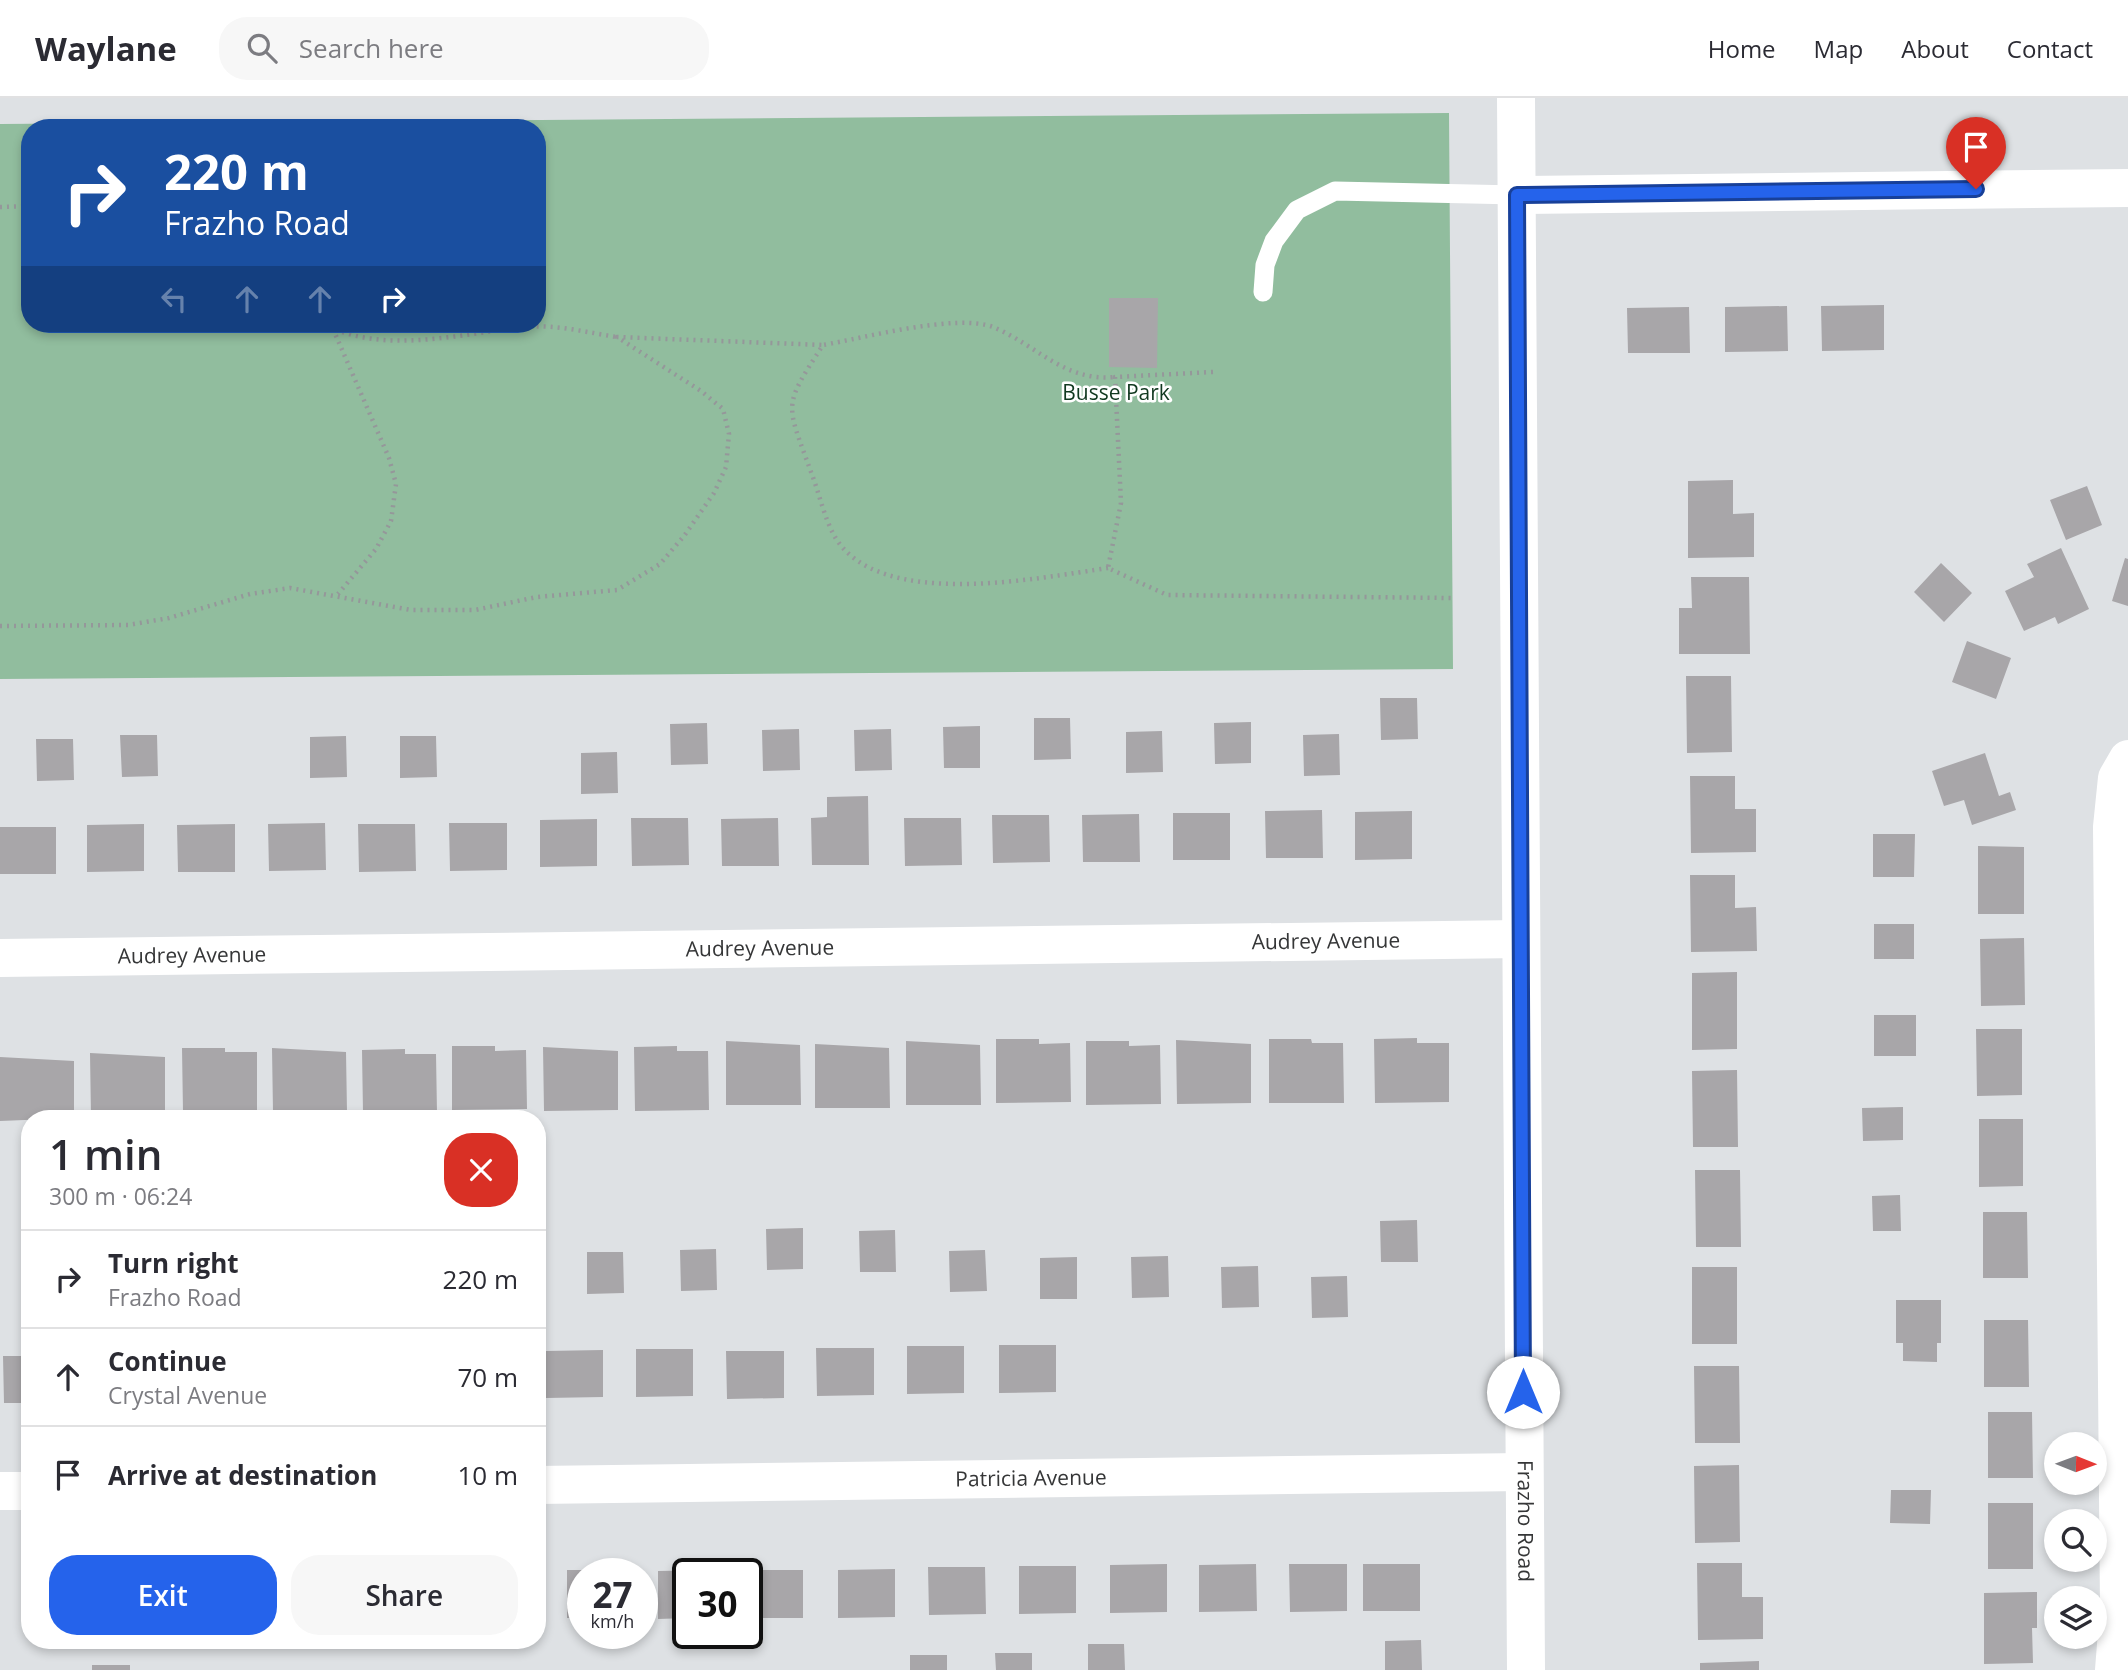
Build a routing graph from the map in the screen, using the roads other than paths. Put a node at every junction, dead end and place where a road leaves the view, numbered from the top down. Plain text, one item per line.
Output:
1 (1516, 98) edge
2 (2128, 188) edge
3 (1517, 195) junction
4 (1263, 292) dead end
5 (2128, 759) edge
6 (1521, 939) junction
7 (0, 958) edge
8 (2122, 1260) edge
9 (1523, 1472) junction
10 (546, 1485) edge
11 (0, 1491) edge
12 (21, 1491) edge
13 (1527, 1670) edge
14 (2114, 1670) edge

1 - 3 street, Frazho Road
2 - 3 street
3 - 4 lane
3 - 6 street, Frazho Road
5 - 8 street
6 - 7 street, Audrey Avenue
6 - 9 street, Frazho Road
8 - 14 street
9 - 10 street, Patricia Avenue
9 - 13 street, Frazho Road
11 - 12 street

